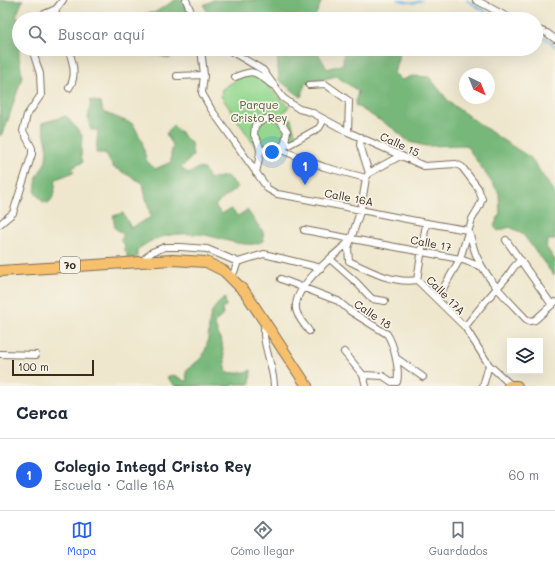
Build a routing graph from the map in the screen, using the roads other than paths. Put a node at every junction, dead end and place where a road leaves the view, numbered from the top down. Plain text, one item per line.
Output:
1 (62, 0) edge
2 (186, 0) edge
3 (476, 0) edge
4 (56, 9) junction
5 (49, 12) edge
6 (56, 12) edge
7 (191, 12) edge
8 (498, 12) edge
9 (543, 32) edge
10 (555, 39) edge
11 (34, 56) edge
12 (71, 56) edge
13 (202, 56) edge
14 (239, 56) edge
15 (204, 75) junction
16 (177, 76) dead end
17 (235, 77) dead end
18 (310, 85) dead end
19 (273, 86) junction
20 (69, 88) dead end
21 (321, 118) junction
22 (348, 132) junction
23 (361, 137) junction
24 (279, 149) junction
25 (261, 150) junction
26 (400, 156) junction
27 (256, 173) junction
28 (367, 176) junction
29 (361, 209) junction
30 (0, 224) edge
31 (426, 224) junction
32 (304, 230) dead end
33 (468, 230) junction
34 (352, 240) junction
35 (506, 240) dead end
36 (421, 251) junction
37 (330, 259) junction
38 (460, 259) junction
39 (521, 260) junction
40 (140, 262) junction
41 (238, 262) junction
42 (482, 267) junction
43 (321, 268) junction
44 (0, 271) edge
45 (232, 277) junction
46 (281, 279) dead end
47 (417, 280) junction
48 (303, 287) junction
49 (496, 287) junction
50 (437, 298) junction
51 (385, 301) dead end
52 (553, 303) edge
53 (266, 322) junction
54 (465, 327) junction
55 (309, 331) dead end
56 (344, 352) dead end
57 (0, 354) edge
58 (36, 355) dead end
59 (396, 358) junction
60 (490, 365) junction
61 (363, 375) junction
62 (424, 377) dead end
63 (274, 386) edge
64 (307, 386) edge
65 (366, 386) edge
66 (483, 386) edge
67 (509, 386) edge
68 (512, 386) edge
69 (517, 386) edge

1 - 4 street
2 - 7 street
3 - 8 street
4 - 5 street
4 - 6 street
9 - 10 street
11 - 30 street
12 - 20 street
13 - 15 street, Calle 16A
14 - 19 street
15 - 16 street
15 - 27 street, Calle 16A
17 - 19 street
18 - 22 street
19 - 21 street, Calle 15
21 - 22 street, Calle 15
21 - 24 street
22 - 23 street, Calle 15
23 - 26 street, Calle 15
23 - 28 street
24 - 25 street
24 - 25 street
24 - 28 street
25 - 27 street
26 - 28 street
26 - 33 street, Calle 15
27 - 29 street, Calle 16A
28 - 29 street
29 - 31 street, Calle 16A
29 - 34 street
31 - 33 street, Calle 16A
31 - 36 street
32 - 34 street, Calle 17
33 - 38 street
33 - 42 street
34 - 36 street, Calle 17
34 - 37 street
34 - 47 street, Calle 17A
35 - 39 street
36 - 38 street, Calle 17
36 - 47 street
37 - 43 street
37 - 51 street
38 - 42 street, Calle 17
38 - 50 street
39 - 49 street
39 - 52 street
40 - 41 street
40 - 44 main road, 70
40 - 45 main road, 70
41 - 43 street
41 - 45 street
42 - 49 street
43 - 48 street
45 - 53 main road, 70
46 - 48 street, Calle 18
47 - 50 street, Calle 17A
48 - 55 street
48 - 59 street, Calle 18
49 - 52 street
49 - 54 street
50 - 54 street, Calle 17A
53 - 63 street
53 - 64 main road, 70
54 - 60 street, Calle 17A
56 - 61 street
57 - 58 street
59 - 61 street, Calle 18
59 - 62 street
60 - 66 street
60 - 68 street, Calle 17A
61 - 65 street
67 - 68 main road
68 - 69 main road

